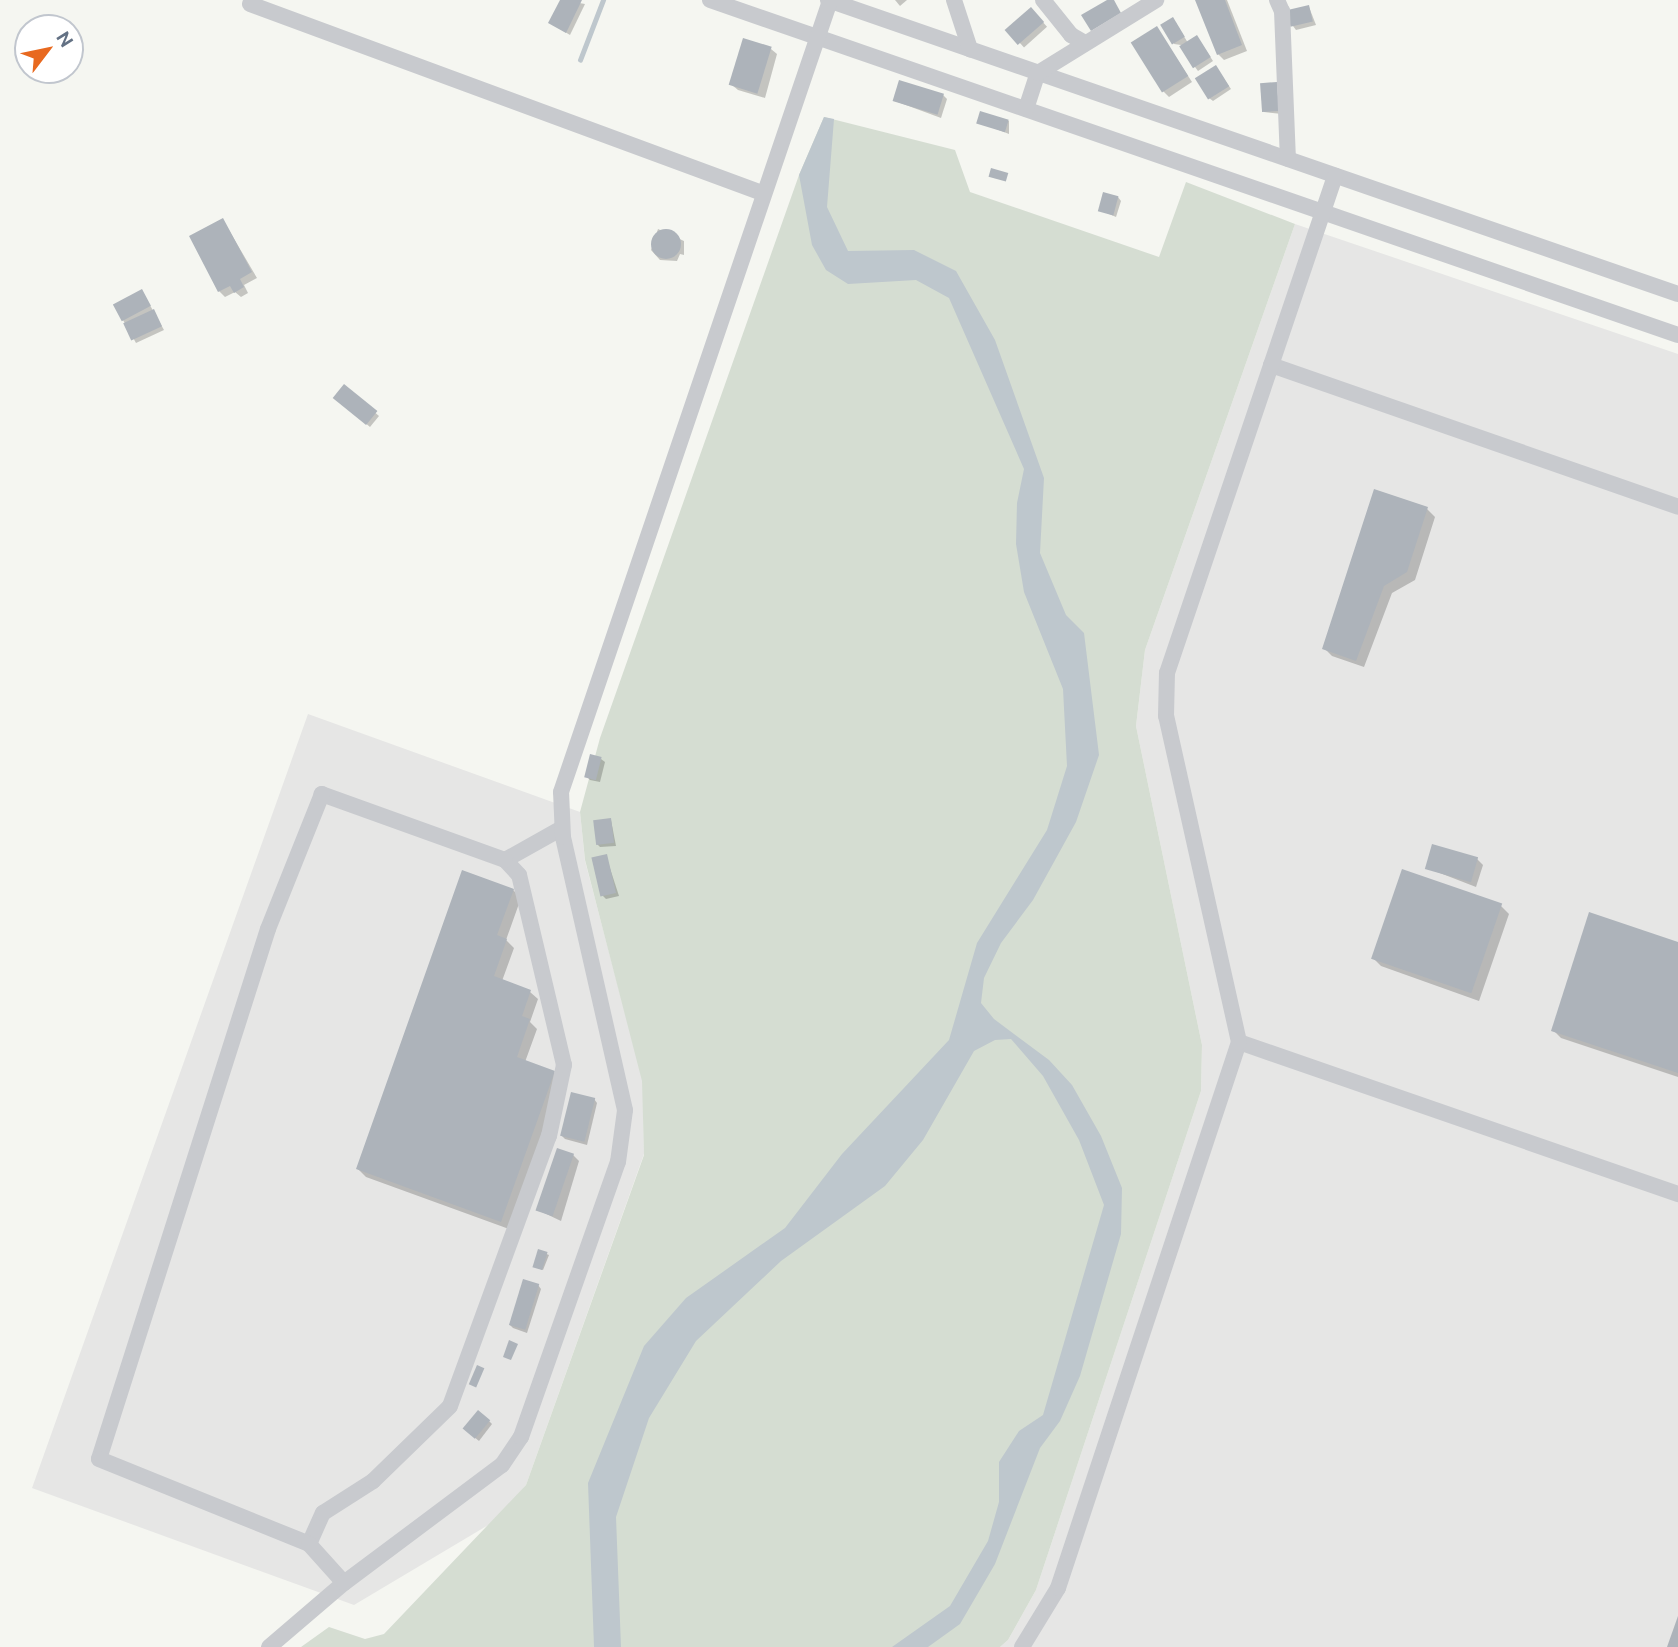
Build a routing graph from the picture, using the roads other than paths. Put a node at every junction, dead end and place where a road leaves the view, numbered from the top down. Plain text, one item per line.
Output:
1 (710, 0) edge
2 (829, 0) edge
3 (954, 0) edge
4 (1043, 0) edge
5 (1156, 0) edge
6 (1277, 0) edge
7 (250, 4) dead end
8 (818, 37) junction
9 (1085, 43) junction
10 (970, 49) junction
11 (1038, 73) junction
12 (1026, 109) junction
13 (1288, 159) junction
14 (1335, 176) junction
15 (762, 193) junction
16 (1323, 213) junction
17 (1678, 294) edge
18 (1678, 335) edge
19 (1271, 365) junction
20 (1678, 507) edge
21 (562, 828) junction
22 (505, 860) junction
23 (1239, 1042) junction
24 (1678, 1194) edge
25 (309, 1544) junction
26 (344, 1583) junction
27 (268, 1647) edge
28 (1021, 1647) edge

1 - 8 street
2 - 8 street
2 - 10 street
3 - 10 street
4 - 9 street
5 - 9 street
6 - 13 street
7 - 15 street
8 - 12 street
8 - 15 street
9 - 11 street
10 - 11 street
11 - 12 street
11 - 13 street
12 - 16 street
13 - 14 street
14 - 16 street
14 - 17 street
15 - 21 street
16 - 18 street
16 - 19 street
19 - 20 street
19 - 23 street
21 - 22 street
21 - 26 street
22 - 25 street
22 - 25 street
23 - 24 street
23 - 28 street
25 - 26 street
26 - 27 street

